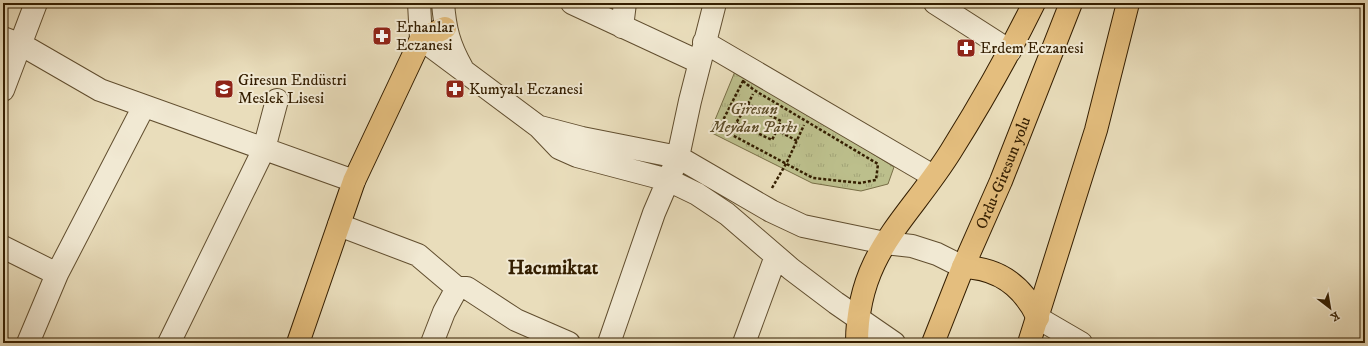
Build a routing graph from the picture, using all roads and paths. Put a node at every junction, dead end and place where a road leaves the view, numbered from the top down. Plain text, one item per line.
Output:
1 (36, 3) edge
2 (419, 3) edge
3 (443, 3) edge
4 (572, 3) edge
5 (626, 3) edge
6 (715, 3) edge
7 (935, 3) edge
8 (1034, 3) edge
9 (1071, 3) edge
10 (1128, 3) edge
11 (622, 27) junction
12 (445, 28) junction
13 (421, 39) junction
14 (12, 42) edge
15 (1010, 51) junction
16 (702, 52) junction
17 (464, 73) junction
18 (3, 90) edge
19 (754, 90) junction
20 (277, 100) dead end
21 (748, 104) junction
22 (144, 106) junction
23 (807, 120) junction
24 (736, 123) junction
25 (539, 127) junction
26 (777, 130) junction
27 (731, 133) junction
28 (797, 141) junction
29 (264, 149) junction
30 (678, 156) junction
31 (787, 162) junction
32 (933, 176) junction
33 (668, 180) junction
34 (354, 181) junction
35 (761, 206) junction
36 (338, 225) junction
37 (885, 243) junction
38 (3, 247) edge
39 (776, 256) junction
40 (963, 267) junction
41 (57, 274) junction
42 (457, 288) junction
43 (1038, 318) junction
44 (858, 320) junction
45 (28, 343) edge
46 (169, 343) edge
47 (298, 343) edge
48 (432, 343) edge
49 (569, 343) edge
50 (609, 343) edge
51 (744, 343) edge
52 (857, 343) edge
53 (894, 343) edge
54 (933, 343) edge
55 (1029, 343) edge
56 (1081, 343) edge

1 - 14 street
2 - 13 street
3 - 12 street
4 - 11 street
5 - 11 street
6 - 16 street
7 - 15 street
8 - 15 main road
9 - 40 main road, Ordu-Giresun yolu
10 - 43 main road
11 - 16 street
12 - 13 main road
12 - 17 street
13 - 17 street
13 - 34 main road
14 - 18 street
14 - 22 street
15 - 32 main road
16 - 30 street
16 - 32 street
17 - 25 street
19 - 21 path
19 - 23 path
19 - 27 path
20 - 29 street
21 - 24 path
21 - 26 path
22 - 29 street
22 - 41 street
23 - 28 path
23 - 31 path
24 - 26 path
24 - 27 path
25 - 30 street
25 - 33 street
26 - 28 path
27 - 31 path
28 - 31 path
29 - 34 street
29 - 46 street
30 - 33 street
30 - 35 street
31 - 35 path
32 - 37 main road
33 - 39 street
33 - 50 street
34 - 36 main road
35 - 37 street
36 - 42 street
36 - 47 main road
37 - 40 street
37 - 44 main road
38 - 41 street
39 - 44 street
39 - 51 street
40 - 43 main road
40 - 54 main road, Ordu-Giresun yolu
41 - 45 street
42 - 48 street
42 - 49 street
43 - 55 main road
43 - 56 street
44 - 52 main road
44 - 53 street

